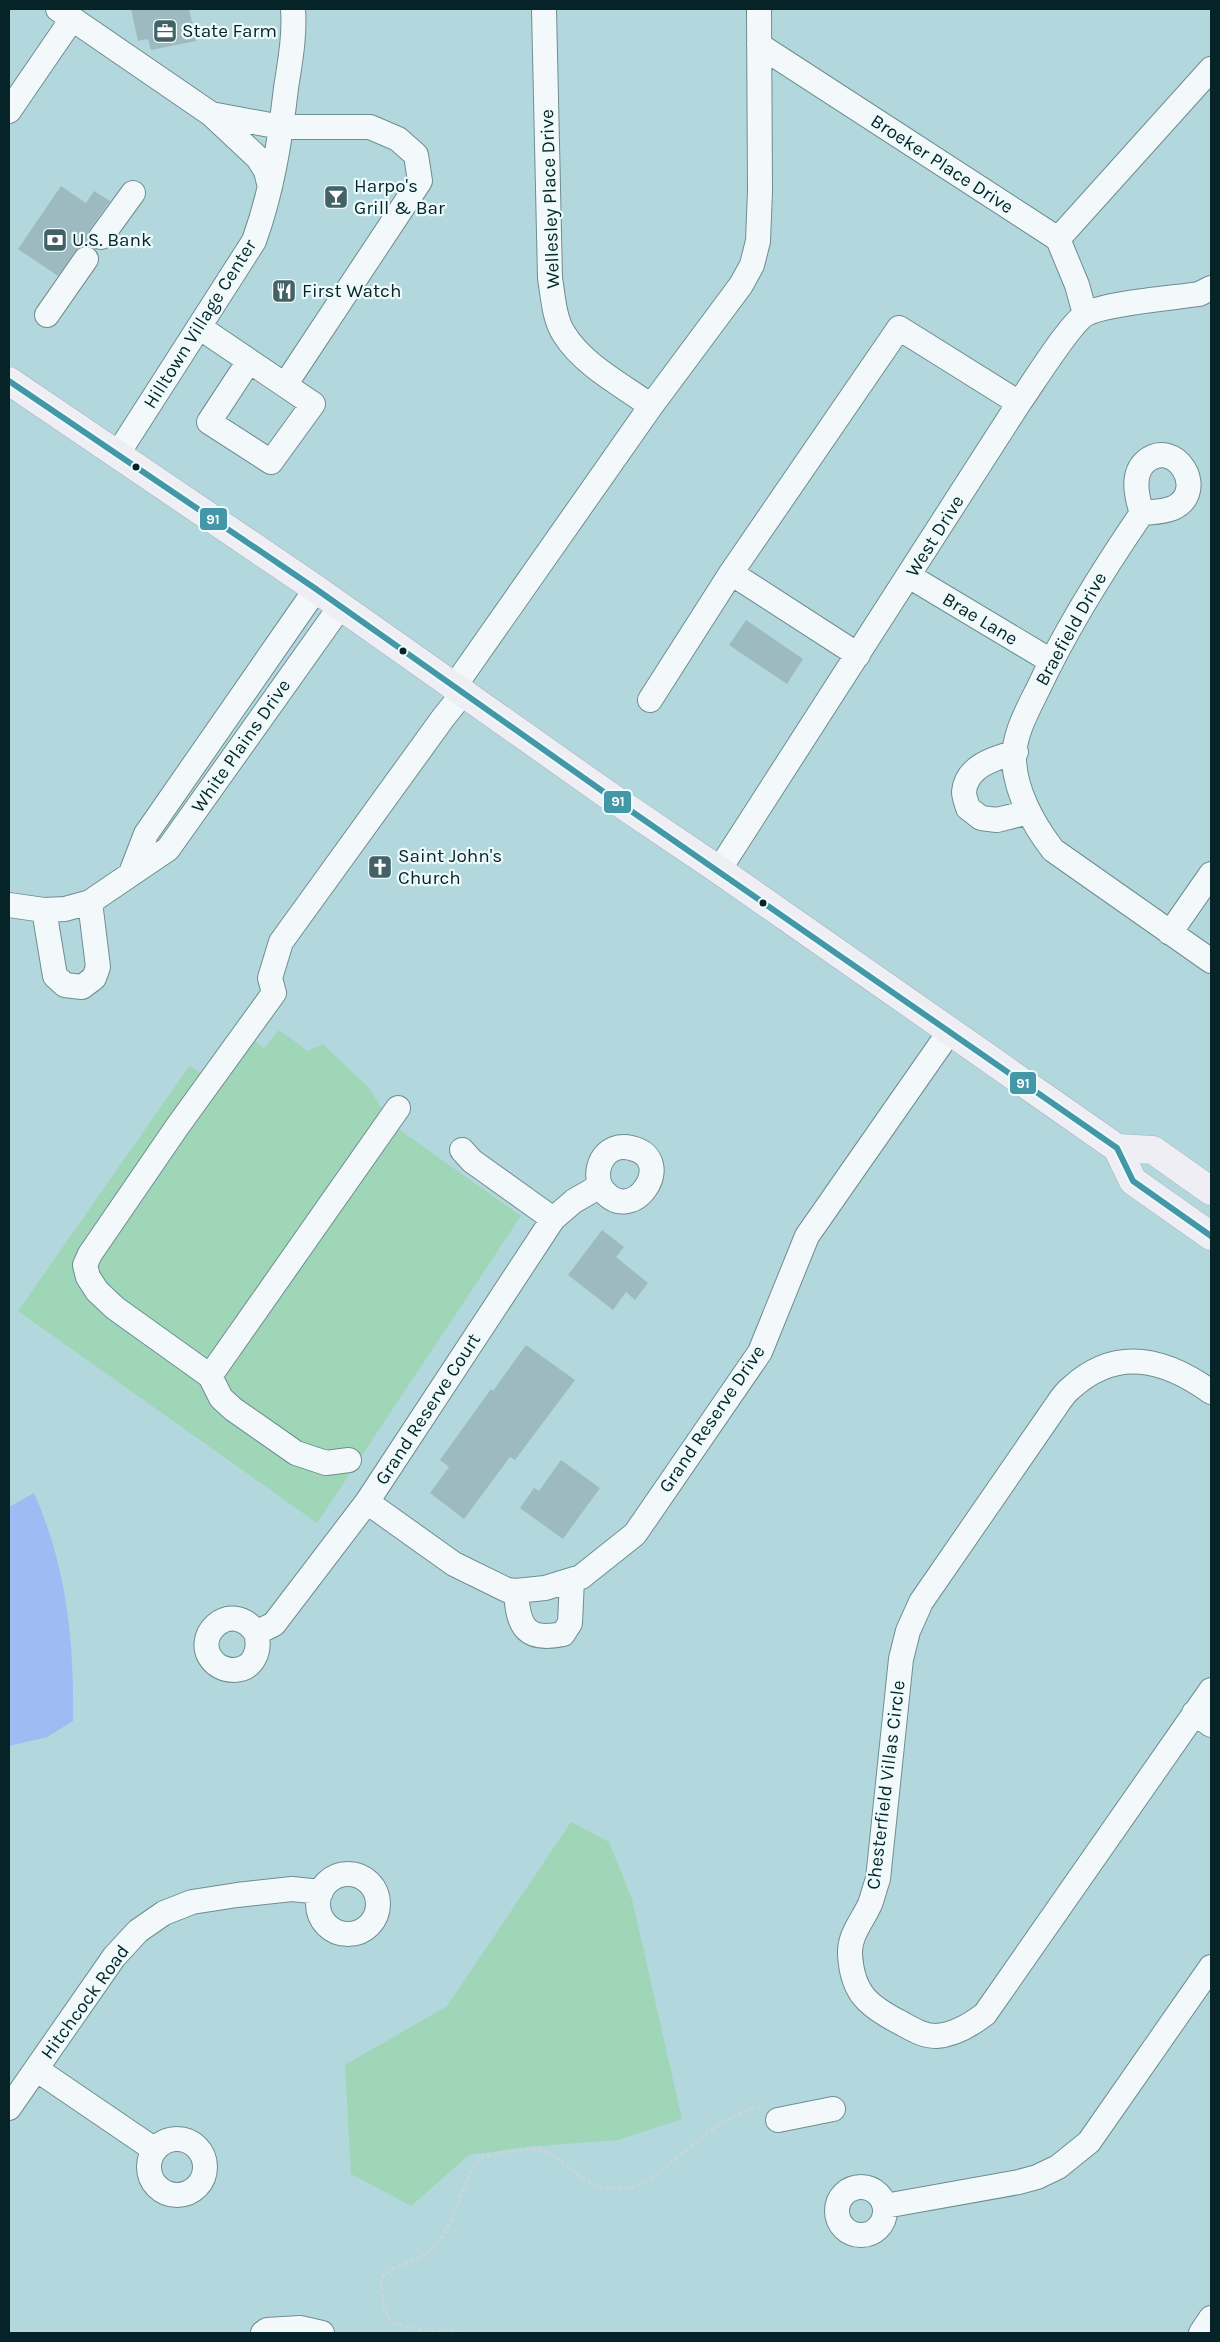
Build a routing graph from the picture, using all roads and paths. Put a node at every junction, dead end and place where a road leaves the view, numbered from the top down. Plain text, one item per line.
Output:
1 (293, 9) edge
2 (544, 9) edge
3 (759, 9) edge
4 (65, 14) edge
5 (759, 45) junction
6 (1211, 70) edge
7 (9, 111) edge
8 (211, 114) junction
9 (282, 127) junction
10 (270, 187) junction
11 (133, 193) dead end
12 (101, 237) dead end
13 (1058, 239) junction
14 (86, 259) dead end
15 (1211, 288) edge
16 (1085, 314) junction
17 (47, 315) dead end
18 (199, 327) junction
19 (249, 361) junction
20 (9, 381) edge
21 (286, 385) junction
22 (1019, 403) junction
23 (651, 406) junction
24 (117, 455) junction
25 (1142, 513) dead end
26 (732, 573) junction
27 (909, 576) junction
28 (316, 589) junction
29 (340, 607) junction
30 (858, 655) junction
31 (1051, 661) junction
32 (459, 690) junction
33 (650, 700) dead end
34 (1016, 752) junction
35 (1029, 812) junction
36 (719, 870) junction
37 (131, 873) junction
38 (1211, 874) edge
39 (90, 902) junction
40 (9, 905) edge
41 (44, 910) junction
42 (1170, 933) junction
43 (1211, 961) edge
44 (950, 1031) junction
45 (398, 1108) dead end
46 (1118, 1148) junction
47 (462, 1150) dead end
48 (600, 1186) dead end
49 (1211, 1191) edge
50 (553, 1219) junction
51 (1211, 1236) edge
52 (210, 1376) junction
53 (1211, 1392) edge
54 (349, 1460) dead end
55 (367, 1502) junction
56 (572, 1580) junction
57 (516, 1591) junction
58 (256, 1633) dead end
59 (1211, 1691) edge
60 (1203, 1719) edge
61 (321, 1892) dead end
62 (1211, 1966) edge
63 (36, 2068) junction
64 (9, 2108) edge
65 (833, 2109) dead end
66 (771, 2113) joint
67 (155, 2150) dead end
68 (885, 2206) dead end
69 (1211, 2318) edge
70 (263, 2333) edge
71 (322, 2333) edge
72 (460, 2333) edge
73 (1201, 2333) edge

1 - 9 street, Hilltown Village Center
2 - 23 street, Wellesley Place Drive
3 - 5 street
4 - 7 street
4 - 8 street
5 - 13 street, Broeker Place Drive
5 - 23 street
6 - 13 street
8 - 9 street
8 - 10 street
9 - 10 street, Hilltown Village Center
9 - 21 street
10 - 18 street, Hilltown Village Center
11 - 12 street
13 - 16 street
14 - 17 street
15 - 16 street
16 - 22 street, West Drive
18 - 19 street
18 - 24 street, Hilltown Village Center
19 - 21 street
19 - 21 street
20 - 24 main road
22 - 26 street
22 - 27 street, West Drive
23 - 32 street
24 - 28 main road
25 - 31 street, Braefield Drive
26 - 30 street
26 - 33 street
27 - 30 street, West Drive
27 - 31 street, Brae Lane
28 - 29 main road
28 - 37 street, White Plains Drive
29 - 32 main road
29 - 37 street, White Plains Drive
30 - 36 street, West Drive
31 - 34 street, Braefield Drive
32 - 36 main road
32 - 52 street
34 - 35 street, Braefield Drive
34 - 35 street
35 - 42 street, Braefield Drive
36 - 44 main road
37 - 39 street, White Plains Drive
38 - 42 street
39 - 41 street, White Plains Drive
39 - 41 street
40 - 41 street, White Plains Drive
42 - 43 street, Braefield Drive
44 - 46 main road
44 - 56 street, Grand Reserve Drive
45 - 52 street
46 - 49 main road
46 - 51 main road
47 - 50 street
48 - 50 street, Grand Reserve Court
50 - 55 street, Grand Reserve Court
52 - 54 street
53 - 60 street, Chesterfield Villas Circle
55 - 57 street, Grand Reserve Drive
55 - 58 street, Grand Reserve Court
56 - 57 street, Grand Reserve Drive
56 - 57 street
59 - 60 street, Chesterfield Villas Circle
61 - 63 street, Hitchcock Road
62 - 68 street
63 - 64 street, Hitchcock Road
63 - 67 street
65 - 66 street
66 - 72 path
69 - 73 street
70 - 71 street

